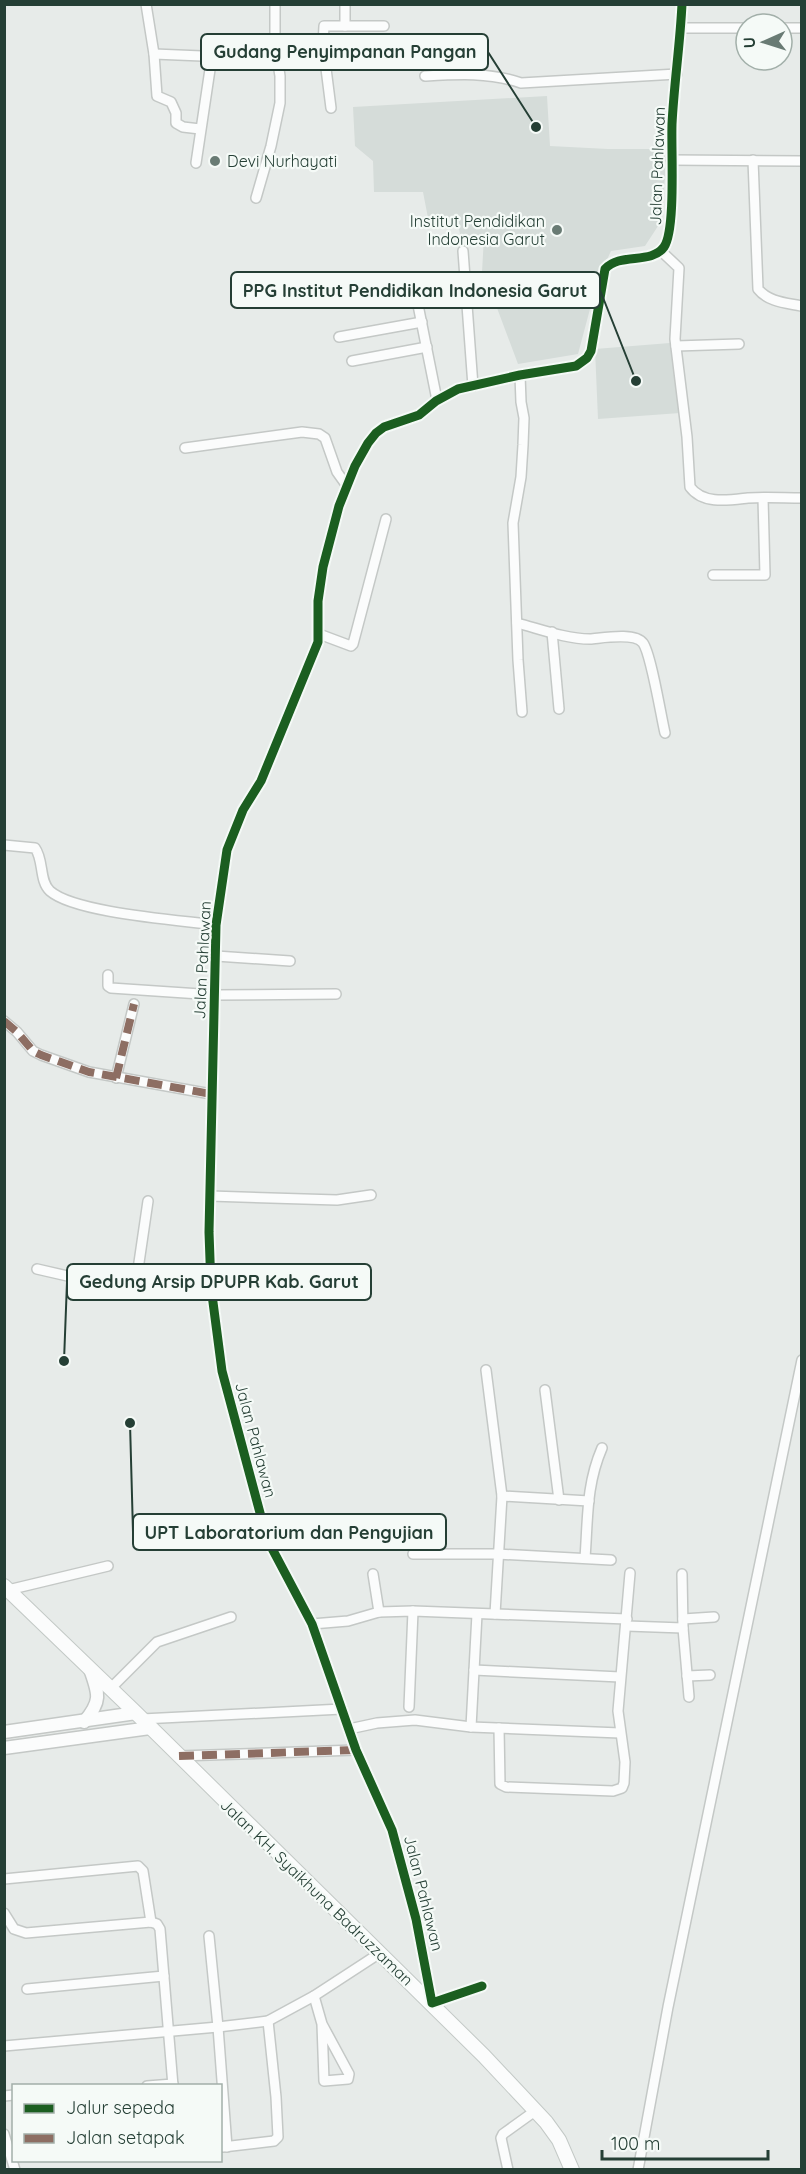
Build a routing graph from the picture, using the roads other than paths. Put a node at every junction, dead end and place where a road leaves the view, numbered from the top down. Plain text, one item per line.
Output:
1 (146, 4) edge
2 (275, 4) edge
3 (345, 4) edge
4 (682, 4) edge
5 (345, 26) junction
6 (384, 26) dead end
7 (681, 28) junction
8 (734, 28) edge
9 (275, 45) junction
10 (323, 45) junction
11 (154, 54) junction
12 (212, 56) junction
13 (278, 59) junction
14 (677, 74) junction
15 (425, 76) dead end
16 (331, 108) dead end
17 (200, 129) junction
18 (671, 160) junction
19 (753, 160) junction
20 (801, 161) edge
21 (196, 163) dead end
22 (256, 198) dead end
23 (463, 251) dead end
24 (661, 251) junction
25 (414, 285) dead end
26 (801, 306) edge
27 (422, 322) junction
28 (339, 337) dead end
29 (739, 344) dead end
30 (676, 346) junction
31 (427, 347) junction
32 (352, 361) dead end
33 (520, 375) junction
34 (473, 386) junction
35 (437, 400) junction
36 (185, 448) dead end
37 (347, 486) junction
38 (763, 498) junction
39 (801, 498) edge
40 (386, 519) dead end
41 (713, 575) dead end
42 (517, 623) junction
43 (552, 632) junction
44 (319, 634) junction
45 (559, 709) dead end
46 (522, 712) dead end
47 (665, 733) dead end
48 (4, 845) edge
49 (216, 925) junction
50 (216, 956) junction
51 (290, 961) dead end
52 (108, 975) dead end
53 (336, 994) dead end
54 (215, 995) junction
55 (134, 1004) dead end
56 (4, 1021) edge
57 (116, 1078) junction
58 (211, 1094) junction
59 (371, 1195) dead end
60 (210, 1196) junction
61 (148, 1201) dead end
62 (37, 1269) dead end
63 (136, 1283) junction
64 (211, 1287) junction
65 (801, 1360) edge
66 (486, 1370) dead end
67 (545, 1390) dead end
68 (602, 1448) dead end
69 (502, 1496) junction
70 (559, 1500) junction
71 (589, 1501) junction
72 (413, 1554) dead end
73 (497, 1554) junction
74 (585, 1558) junction
75 (611, 1560) dead end
76 (108, 1566) dead end
77 (630, 1573) dead end
78 (373, 1574) dead end
79 (682, 1574) dead end
80 (6, 1588) edge
81 (412, 1611) junction
82 (379, 1612) junction
83 (477, 1614) junction
84 (495, 1614) junction
85 (231, 1617) dead end
86 (714, 1617) dead end
87 (627, 1623) junction
88 (312, 1624) junction
89 (683, 1624) junction
90 (90, 1669) junction
91 (474, 1670) junction
92 (710, 1675) dead end
93 (687, 1676) junction
94 (620, 1677) junction
95 (110, 1689) junction
96 (689, 1697) dead end
97 (409, 1707) dead end
98 (342, 1709) junction
99 (142, 1720) junction
100 (84, 1722) junction
101 (471, 1727) junction
102 (499, 1728) junction
103 (349, 1729) junction
104 (4, 1732) edge
105 (620, 1733) junction
106 (4, 1748) edge
107 (356, 1750) junction
108 (178, 1756) junction
109 (4, 1879) edge
110 (4, 1913) edge
111 (151, 1922) junction
112 (209, 1936) dead end
113 (380, 1953) junction
114 (164, 1976) junction
115 (482, 1986) dead end
116 (27, 1989) dead end
117 (314, 1996) junction
118 (432, 2003) junction
119 (267, 2020) junction
120 (322, 2024) junction
121 (218, 2027) junction
122 (169, 2030) junction
123 (4, 2046) edge
124 (173, 2084) edge
125 (221, 2084) edge
126 (222, 2107) edge
127 (535, 2111) junction
128 (4, 2134) edge
129 (224, 2147) edge
130 (12, 2159) edge
131 (508, 2169) edge
132 (572, 2169) edge
133 (638, 2169) edge

1 - 11 street
2 - 9 street
3 - 5 street
4 - 7 street, Jalan Pahlawan
5 - 6 street
5 - 10 street
7 - 8 street
7 - 14 street, Jalan Pahlawan
9 - 10 street
9 - 13 street
10 - 16 street
11 - 12 street
11 - 17 street
12 - 13 street
12 - 17 street
13 - 22 street
14 - 15 street
14 - 18 street, Jalan Pahlawan
17 - 21 street
18 - 19 street
18 - 24 street, Jalan Pahlawan
19 - 20 street
19 - 26 street
23 - 34 street
24 - 30 street
24 - 33 street, Jalan Pahlawan
25 - 27 street
27 - 28 street
27 - 31 street
29 - 30 street
30 - 38 street
31 - 32 street
31 - 35 street
33 - 34 street, Jalan Pahlawan
33 - 42 street
34 - 35 street, Jalan Pahlawan
35 - 37 street, Jalan Pahlawan
36 - 37 street
37 - 44 street, Jalan Pahlawan
38 - 39 street
38 - 41 street
40 - 44 street
42 - 43 street
42 - 46 street
43 - 45 street
43 - 47 street
44 - 49 street, Jalan Pahlawan
48 - 49 street
49 - 50 street, Jalan Pahlawan
50 - 51 street
50 - 54 street, Jalan Pahlawan
52 - 54 street
53 - 54 street
54 - 58 street, Jalan Pahlawan
55 - 57 street
56 - 57 street
57 - 58 street
58 - 60 street, Jalan Pahlawan
59 - 60 street
60 - 64 street, Jalan Pahlawan
61 - 63 street
62 - 63 street
63 - 64 street
64 - 88 street, Jalan Pahlawan
65 - 133 street
66 - 69 street
67 - 70 street
68 - 71 street
69 - 70 street
69 - 73 street
70 - 71 street
71 - 74 street
72 - 73 street
73 - 74 street
73 - 84 street
74 - 75 street
76 - 80 street
77 - 87 street
78 - 82 street
79 - 89 street
80 - 90 main road, Jalan KH. Syaikhuna Badruzzaman
81 - 82 street
81 - 83 street
81 - 97 street
82 - 88 street
83 - 84 street
83 - 91 street
84 - 87 street
85 - 95 street
86 - 89 street
87 - 89 street
87 - 94 street
88 - 98 street, Jalan Pahlawan
89 - 93 street
90 - 95 main road, Jalan KH. Syaikhuna Badruzzaman
90 - 100 street
91 - 94 street
91 - 101 street
92 - 93 street
93 - 96 street
94 - 105 street
95 - 99 main road, Jalan KH. Syaikhuna Badruzzaman
98 - 99 street
98 - 103 street, Jalan Pahlawan
99 - 100 street
99 - 106 street
99 - 108 main road, Jalan KH. Syaikhuna Badruzzaman
100 - 104 street
101 - 102 street
101 - 103 street
102 - 105 street
102 - 105 street
103 - 107 street, Jalan Pahlawan
107 - 108 street
107 - 118 street, Jalan Pahlawan
108 - 113 main road, Jalan KH. Syaikhuna Badruzzaman
109 - 111 street
110 - 111 street
111 - 114 street
112 - 121 street
113 - 117 street
113 - 118 main road, Jalan KH. Syaikhuna Badruzzaman
114 - 116 street
114 - 122 street
115 - 118 street
117 - 119 street
117 - 120 street
118 - 127 main road, Jalan KH. Syaikhuna Badruzzaman
119 - 121 street
119 - 129 street
120 - 120 street
121 - 122 street
121 - 125 street
122 - 123 street
122 - 124 street
126 - 129 street
127 - 131 street
127 - 132 main road, Jalan KH. Syaikhuna Badruzzaman
128 - 130 street

